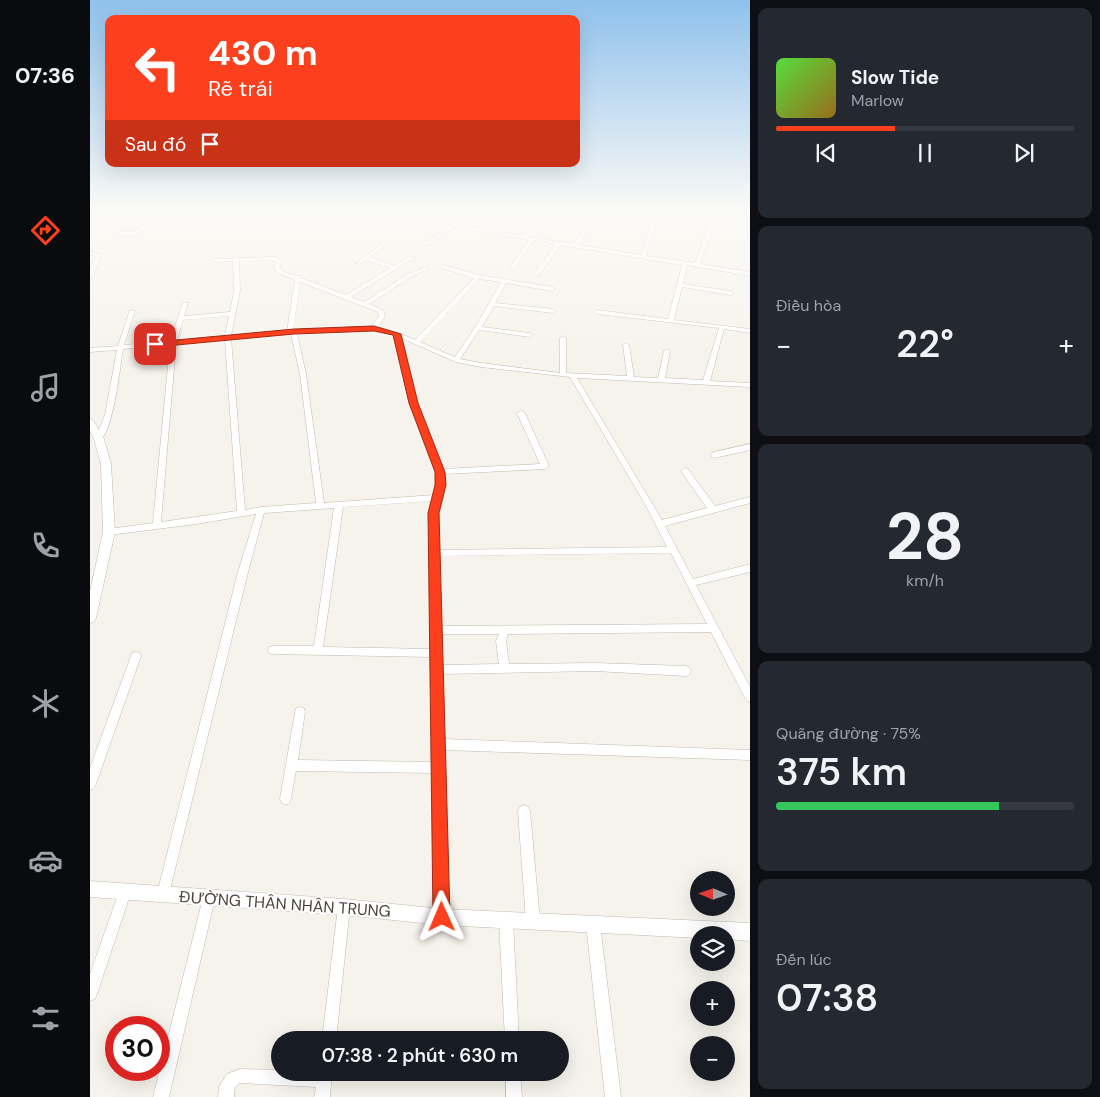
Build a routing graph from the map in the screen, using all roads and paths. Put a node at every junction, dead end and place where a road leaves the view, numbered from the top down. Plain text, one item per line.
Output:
1 (96, 262) edge
2 (236, 262) edge
3 (279, 262) edge
4 (378, 262) edge
5 (404, 262) edge
6 (516, 262) edge
7 (546, 262) edge
8 (674, 262) edge
9 (698, 262) edge
10 (685, 264) junction
11 (697, 266) junction
12 (444, 267) dead end
13 (513, 267) dead end
14 (395, 268) junction
15 (426, 269) dead end
16 (537, 274) dead end
17 (750, 274) edge
18 (90, 276) edge
19 (298, 277) junction
20 (478, 277) junction
21 (504, 282) junction
22 (680, 285) junction
23 (552, 289) dead end
24 (731, 293) dead end
25 (347, 297) junction
26 (184, 303) dead end
27 (365, 304) junction
28 (492, 304) junction
29 (132, 311) dead end
30 (553, 311) dead end
31 (597, 312) dead end
32 (233, 314) junction
33 (180, 318) junction
34 (672, 321) junction
35 (722, 327) junction
36 (374, 328) junction
37 (477, 328) junction
38 (750, 331) edge
39 (292, 332) junction
40 (397, 334) junction
41 (530, 335) dead end
42 (228, 337) junction
43 (563, 338) dead end
44 (416, 342) junction
45 (173, 343) junction
46 (626, 345) dead end
47 (120, 348) junction
48 (716, 349) joint
49 (90, 350) edge
50 (667, 350) dead end
51 (456, 360) junction
52 (567, 375) junction
53 (631, 378) junction
54 (661, 379) junction
55 (706, 383) junction
56 (750, 385) edge
57 (521, 413) dead end
58 (90, 422) edge
59 (99, 440) junction
60 (750, 447) edge
61 (714, 455) dead end
62 (685, 471) dead end
63 (440, 472) junction
64 (438, 498) junction
65 (750, 500) edge
66 (339, 504) junction
67 (320, 505) junction
68 (261, 510) junction
69 (712, 510) junction
70 (241, 513) junction
71 (659, 524) junction
72 (157, 525) junction
73 (109, 532) junction
74 (672, 550) junction
75 (435, 553) junction
76 (750, 568) edge
77 (690, 584) junction
78 (90, 618) edge
79 (713, 628) junction
80 (436, 630) junction
81 (505, 630) junction
82 (273, 650) dead end
83 (318, 650) junction
84 (437, 653) junction
85 (136, 656) dead end
86 (505, 669) junction
87 (437, 670) junction
88 (686, 671) dead end
89 (750, 698) edge
90 (300, 712) dead end
91 (438, 744) junction
92 (750, 754) edge
93 (291, 765) junction
94 (438, 768) junction
95 (90, 784) edge
96 (286, 799) dead end
97 (524, 811) dead end
98 (90, 889) edge
99 (125, 892) junction
100 (162, 894) junction
101 (210, 898) junction
102 (344, 907) junction
103 (442, 917) junction
104 (506, 920) junction
105 (532, 921) junction
106 (593, 924) junction
107 (750, 932) edge
108 (90, 994) edge
109 (330, 1031) edge
110 (512, 1031) edge
111 (271, 1076) edge
112 (324, 1081) edge
113 (513, 1081) edge
114 (161, 1097) edge
115 (226, 1097) edge
116 (322, 1097) edge
117 (514, 1097) edge
118 (613, 1097) edge

1 - 18 street
2 - 32 street
3 - 19 street
4 - 14 street
5 - 14 street
6 - 13 street
7 - 16 street
8 - 10 street
9 - 11 street
10 - 11 street
10 - 22 street
11 - 17 street
12 - 20 street
14 - 25 street
15 - 27 street
19 - 25 street
19 - 39 street
20 - 21 street
20 - 44 street
21 - 23 street
21 - 28 street
22 - 24 street
22 - 34 street
25 - 27 street
26 - 33 street
27 - 36 street
28 - 30 street
28 - 37 street
29 - 47 street
31 - 34 street
32 - 33 street
32 - 42 street
33 - 45 street
34 - 35 street
35 - 38 street
35 - 48 street
36 - 39 street
36 - 40 street
37 - 41 street
37 - 51 street
39 - 42 street
39 - 67 street
40 - 44 street
40 - 63 street
42 - 45 street
42 - 70 street
43 - 52 street
44 - 51 street
45 - 47 street
45 - 72 street
46 - 53 street
47 - 49 street
47 - 59 street
48 - 55 street
50 - 54 street
51 - 52 street
52 - 53 street
52 - 71 street
53 - 54 street
54 - 55 street
55 - 56 street
57 - 63 street
58 - 59 street
59 - 73 street
60 - 61 street
62 - 69 street
63 - 64 street
64 - 66 street
64 - 75 street
65 - 69 street
66 - 67 street
66 - 83 street
67 - 68 street
68 - 70 street
68 - 100 street
69 - 71 street
70 - 72 street
71 - 74 street
72 - 73 street
73 - 78 street
74 - 75 street
74 - 77 street
75 - 80 street
76 - 77 street
77 - 79 street
79 - 81 street
79 - 89 street
80 - 81 street
80 - 84 street
81 - 86 street
82 - 83 street
83 - 84 street
84 - 87 street
85 - 95 street
86 - 87 street
86 - 88 street
87 - 91 street
90 - 93 street
91 - 92 street
91 - 94 street
93 - 94 street
93 - 96 street
94 - 103 street
97 - 105 street
98 - 99 street, ĐƯỜNG THÂN NHÂN TRUNG
99 - 100 street, ĐƯỜNG THÂN NHÂN TRUNG
99 - 108 street
100 - 101 street, ĐƯỜNG THÂN NHÂN TRUNG
101 - 102 street, ĐƯỜNG THÂN NHÂN TRUNG
101 - 114 street
102 - 103 street, ĐƯỜNG THÂN NHÂN TRUNG
102 - 109 street
103 - 104 street, ĐƯỜNG THÂN NHÂN TRUNG
104 - 105 street, ĐƯỜNG THÂN NHÂN TRUNG
104 - 110 street
105 - 106 street, ĐƯỜNG THÂN NHÂN TRUNG
106 - 107 street, ĐƯỜNG THÂN NHÂN TRUNG
106 - 118 street
111 - 115 street
112 - 116 street
113 - 117 street

